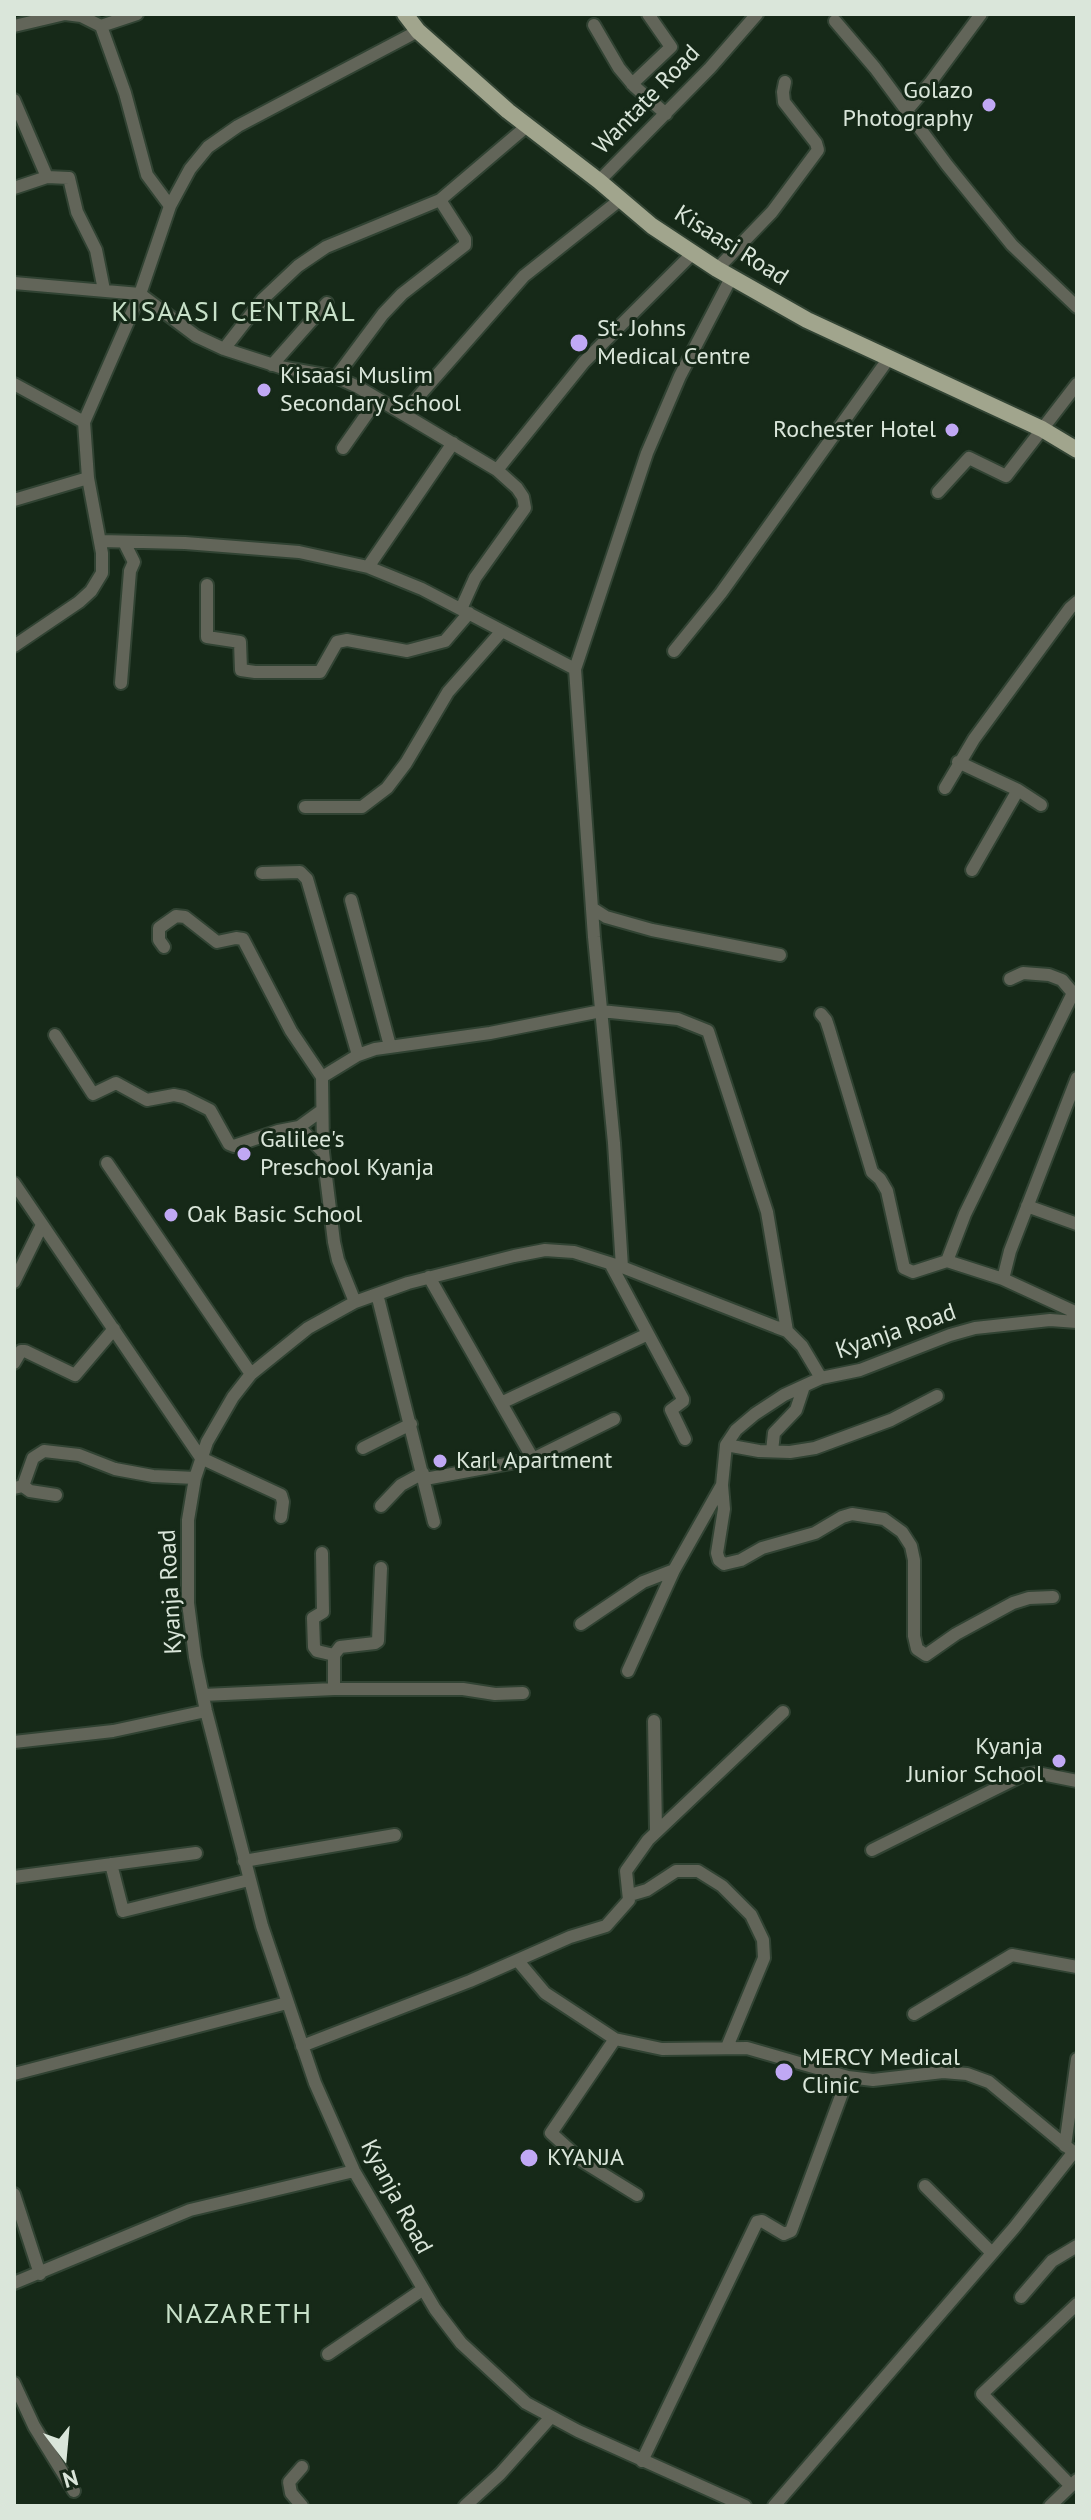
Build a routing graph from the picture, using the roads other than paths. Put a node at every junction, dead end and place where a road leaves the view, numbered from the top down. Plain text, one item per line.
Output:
1 (137, 14) edge
2 (405, 14) edge
3 (648, 14) edge
4 (757, 14) edge
5 (981, 14) edge
6 (835, 21) dead end
7 (594, 25) dead end
8 (14, 26) edge
9 (101, 26) junction
10 (418, 31) junction
11 (785, 82) dead end
12 (632, 84) junction
13 (14, 100) edge
14 (907, 110) junction
15 (666, 114) junction
16 (527, 126) junction
17 (47, 177) junction
18 (599, 181) junction
19 (14, 188) edge
20 (621, 199) junction
21 (440, 200) junction
22 (170, 206) junction
23 (693, 253) junction
24 (724, 273) junction
25 (14, 283) edge
26 (104, 290) junction
27 (140, 294) junction
28 (327, 303) dead end
29 (1077, 307) edge
30 (224, 349) junction
31 (889, 358) junction
32 (272, 365) junction
33 (336, 377) junction
34 (14, 384) edge
35 (1077, 384) edge
36 (380, 400) junction
37 (403, 414) junction
38 (84, 422) junction
39 (1042, 429) junction
40 (453, 443) junction
41 (343, 448) dead end
42 (1077, 450) edge
43 (497, 470) junction
44 (88, 478) junction
45 (938, 492) dead end
46 (14, 500) edge
47 (100, 541) junction
48 (124, 542) junction
49 (368, 567) junction
50 (207, 585) dead end
51 (1077, 602) edge
52 (465, 611) junction
53 (501, 632) junction
54 (14, 646) edge
55 (674, 651) dead end
56 (575, 669) junction
57 (121, 683) dead end
58 (958, 762) junction
59 (945, 788) dead end
60 (1018, 790) junction
61 (1041, 805) dead end
62 (305, 807) dead end
63 (972, 870) dead end
64 (262, 873) dead end
65 (351, 900) dead end
66 (592, 908) junction
67 (164, 947) dead end
68 (780, 955) dead end
69 (1010, 979) dead end
70 (1075, 994) edge
71 (601, 1011) junction
72 (821, 1014) dead end
73 (55, 1035) dead end
74 (390, 1046) junction
75 (358, 1055) junction
76 (322, 1077) junction
77 (1077, 1078) edge
78 (321, 1111) junction
79 (299, 1127) junction
80 (323, 1152) junction
81 (107, 1163) dead end
82 (14, 1183) edge
83 (1027, 1206) junction
84 (1077, 1224) edge
85 (42, 1225) junction
86 (947, 1261) junction
87 (617, 1266) junction
88 (429, 1277) junction
89 (1003, 1279) junction
90 (14, 1282) edge
91 (377, 1294) junction
92 (355, 1302) junction
93 (1077, 1313) edge
94 (1077, 1322) edge
95 (114, 1329) junction
96 (787, 1331) junction
97 (648, 1334) junction
98 (14, 1363) edge
99 (251, 1374) junction
100 (821, 1378) junction
101 (804, 1386) junction
102 (937, 1396) dead end
103 (501, 1403) junction
104 (614, 1419) dead end
105 (411, 1424) junction
106 (685, 1439) dead end
107 (726, 1445) junction
108 (363, 1448) dead end
109 (772, 1451) junction
110 (201, 1458) junction
111 (533, 1459) junction
112 (424, 1476) junction
113 (195, 1478) junction
114 (722, 1485) junction
115 (18, 1487) edge
116 (56, 1495) dead end
117 (381, 1506) dead end
118 (281, 1517) dead end
119 (434, 1522) dead end
120 (322, 1553) dead end
121 (381, 1568) dead end
122 (674, 1570) junction
123 (1053, 1597) dead end
124 (581, 1624) dead end
125 (334, 1655) junction
126 (628, 1671) dead end
127 (334, 1689) junction
128 (523, 1693) dead end
129 (203, 1695) junction
130 (206, 1711) junction
131 (783, 1712) dead end
132 (654, 1721) dead end
133 (14, 1742) edge
134 (1077, 1781) edge
135 (656, 1830) junction
136 (395, 1835) dead end
137 (872, 1850) dead end
138 (196, 1853) dead end
139 (244, 1861) junction
140 (111, 1864) junction
141 (14, 1877) edge
142 (249, 1880) junction
143 (630, 1895) junction
144 (518, 1961) junction
145 (1077, 1967) edge
146 (287, 2003) junction
147 (914, 2014) dead end
148 (615, 2039) junction
149 (302, 2046) junction
150 (727, 2047) junction
151 (1077, 2059) edge
152 (14, 2074) edge
153 (848, 2077) junction
154 (1072, 2151) edge
155 (354, 2171) junction
156 (925, 2186) dead end
157 (14, 2194) edge
158 (637, 2195) dead end
159 (1077, 2246) edge
160 (992, 2253) junction
161 (40, 2274) junction
162 (14, 2283) edge
163 (422, 2290) junction
164 (1021, 2297) dead end
165 (1077, 2304) edge
166 (328, 2354) dead end
167 (14, 2383) edge
168 (550, 2418) junction
169 (642, 2461) junction
170 (302, 2467) dead end
171 (1074, 2483) edge
172 (74, 2491) dead end
173 (740, 2505) edge
174 (302, 2506) edge
175 (465, 2506) edge
176 (774, 2506) edge
177 (1050, 2506) edge

1 - 9 street
2 - 10 main road, Kisaasi Road
3 - 12 street
4 - 15 street, Wantate Road
5 - 14 street
6 - 14 street
7 - 12 street
8 - 9 street
9 - 22 street
10 - 16 main road, Kisaasi Road
10 - 22 street
11 - 24 street
12 - 15 street
13 - 17 street
14 - 29 street
15 - 18 street, Wantate Road
16 - 18 main road, Kisaasi Road
16 - 21 street
17 - 19 street
17 - 26 street
18 - 20 main road, Kisaasi Road
20 - 23 main road, Kisaasi Road
20 - 37 street
21 - 30 street
21 - 33 street
22 - 27 street
23 - 24 main road, Kisaasi Road
23 - 43 street
24 - 31 main road, Kisaasi Road
24 - 56 street
25 - 26 street
26 - 27 street
27 - 30 street
27 - 38 street
28 - 32 street
30 - 32 street
31 - 39 main road, Kisaasi Road
31 - 55 street
32 - 33 street
33 - 36 street
34 - 38 street
35 - 39 street
36 - 37 street
36 - 41 street
37 - 40 street
38 - 44 street
39 - 42 main road, Kisaasi Road
39 - 45 street
40 - 43 street
40 - 49 street
43 - 52 street
44 - 46 street
44 - 47 street
47 - 48 street
47 - 54 street
48 - 49 street
48 - 57 street
49 - 52 street
50 - 52 street
51 - 58 street
52 - 53 street
53 - 56 street
53 - 62 street
56 - 66 street
58 - 59 street
58 - 60 street
60 - 61 street
60 - 63 street
64 - 75 street
65 - 74 street
66 - 68 street
66 - 71 street
67 - 76 street
69 - 70 street
70 - 86 street
71 - 74 street
71 - 87 street
71 - 96 street
72 - 86 street
73 - 79 street
74 - 75 street
75 - 76 street
76 - 78 street
77 - 83 street
78 - 79 street
78 - 80 street
79 - 80 street
80 - 92 street
81 - 99 street
82 - 85 street
83 - 84 street
83 - 89 street
85 - 90 street
85 - 95 street
86 - 89 street
87 - 88 street, Kyanja Road
87 - 96 street, Kyanja Road
87 - 97 street
88 - 91 street, Kyanja Road
88 - 103 street
89 - 93 street
91 - 92 street, Kyanja Road
91 - 105 street
92 - 99 street, Kyanja Road
94 - 100 street, Kyanja Road
95 - 98 street
95 - 110 street
96 - 100 street, Kyanja Road
97 - 103 street
97 - 106 street
99 - 110 street, Kyanja Road
100 - 101 street
101 - 107 street
101 - 109 street
102 - 109 street
103 - 111 street
104 - 111 street
105 - 108 street
105 - 112 street
107 - 109 street
107 - 114 street
110 - 113 street, Kyanja Road
110 - 118 street
111 - 112 street
112 - 117 street
112 - 119 street
113 - 115 street
113 - 129 street, Kyanja Road
114 - 122 street
114 - 123 street
115 - 116 street
120 - 125 street
121 - 125 street
122 - 124 street
122 - 126 street
125 - 127 street
127 - 128 street
127 - 129 street
129 - 130 street, Kyanja Road
130 - 133 street
130 - 139 street, Kyanja Road
131 - 135 street
132 - 135 street
134 - 137 street
135 - 143 street
136 - 139 street
138 - 140 street
139 - 142 street, Kyanja Road
140 - 141 street
140 - 142 street
142 - 146 street, Kyanja Road
143 - 144 street
143 - 150 street
144 - 148 street
144 - 149 street
145 - 147 street
146 - 149 street, Kyanja Road
146 - 152 street
148 - 150 street
148 - 158 street
149 - 155 street, Kyanja Road
150 - 153 street
151 - 154 street
153 - 154 street
153 - 169 street
154 - 160 street
155 - 161 street
155 - 163 street, Kyanja Road
156 - 160 street
157 - 161 street
159 - 164 street
160 - 176 street
161 - 162 street
163 - 166 street
163 - 168 street, Kyanja Road
165 - 171 street
167 - 172 street
168 - 169 street, Kyanja Road
168 - 175 street
169 - 173 street, Kyanja Road
170 - 174 street
171 - 177 street

